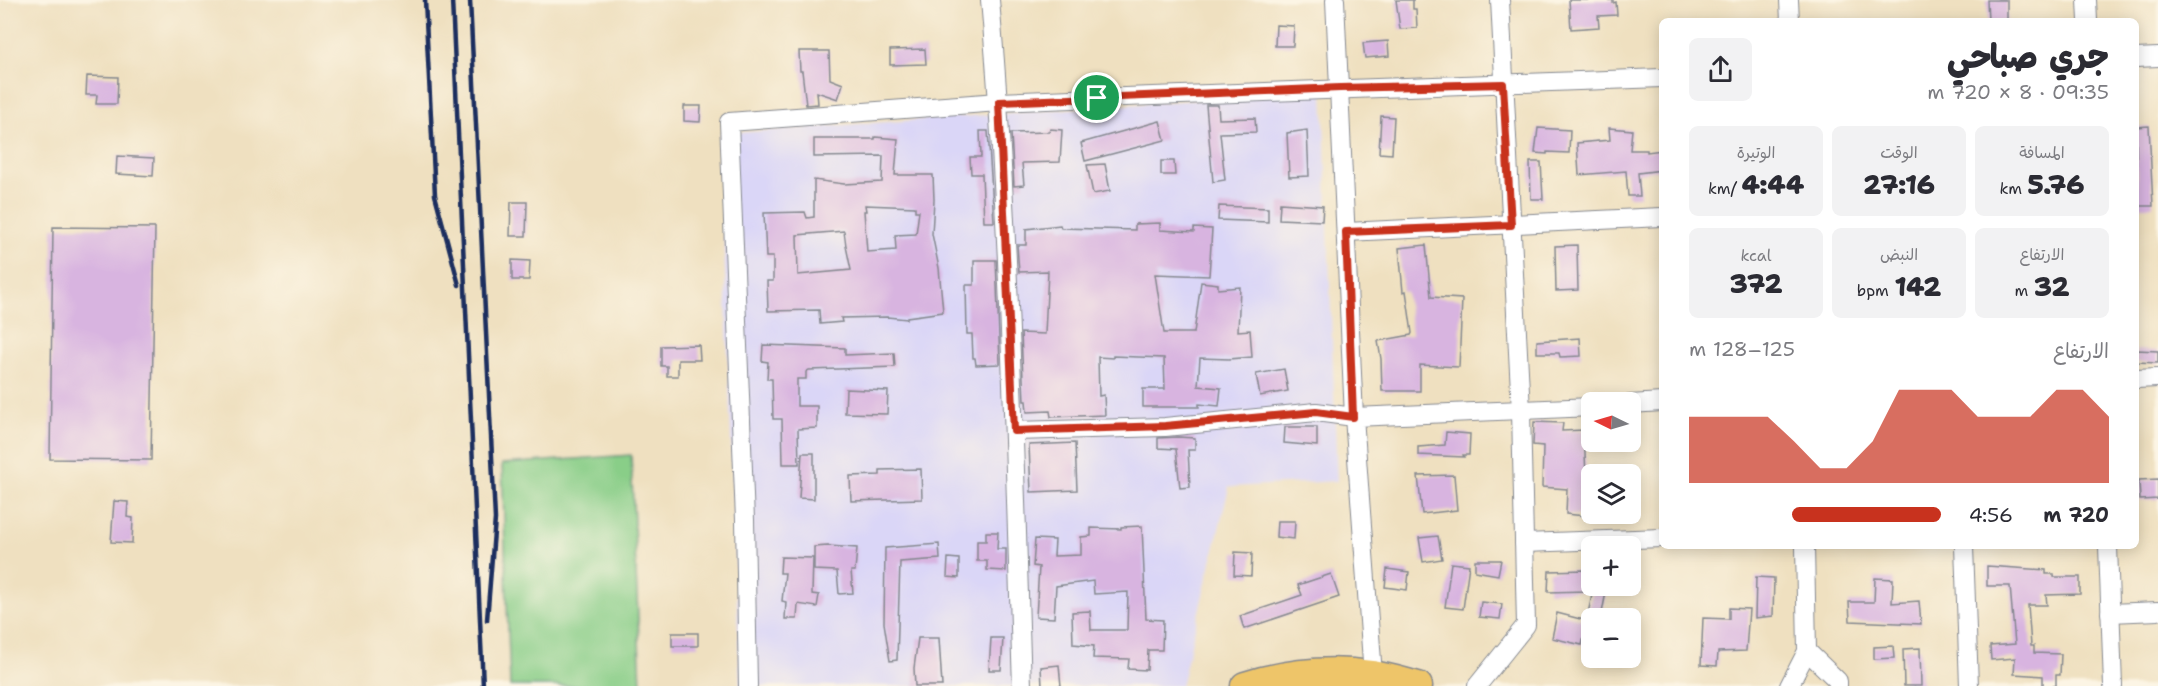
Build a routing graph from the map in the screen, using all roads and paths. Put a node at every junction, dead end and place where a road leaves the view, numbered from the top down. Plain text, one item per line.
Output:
1 (990, 0) edge
2 (1335, 0) edge
3 (1500, 0) edge
4 (1789, 0) edge
5 (2088, 0) edge
6 (1790, 18) edge
7 (2088, 18) edge
8 (2158, 57) edge
9 (2139, 58) edge
10 (1659, 78) edge
11 (1503, 84) junction
12 (1340, 88) junction
13 (999, 102) junction
14 (1659, 217) edge
15 (1511, 225) junction
16 (1346, 232) junction
17 (2158, 378) edge
18 (2139, 379) edge
19 (1659, 402) edge
20 (1641, 403) edge
21 (1581, 407) edge
22 (1521, 411) junction
23 (1353, 417) junction
24 (1014, 431) junction
25 (1659, 538) edge
26 (1524, 543) junction
27 (1805, 549) edge
28 (1964, 549) edge
29 (2108, 549) edge
30 (2158, 611) edge
31 (2110, 613) junction
32 (1807, 651) junction
33 (1373, 675) junction
34 (748, 686) edge
35 (1022, 686) edge
36 (1245, 686) edge
37 (1418, 686) edge
38 (1477, 686) edge
39 (1789, 686) edge
40 (1838, 686) edge
41 (1969, 686) edge
42 (2113, 686) edge

1 - 13 street
2 - 12 street
3 - 11 street
4 - 6 street
5 - 7 street
8 - 9 street
10 - 11 street
11 - 12 street
11 - 15 street
12 - 13 street
12 - 16 street
13 - 24 street
13 - 34 street
14 - 15 street
15 - 16 street
15 - 22 street
16 - 23 street
17 - 18 street
19 - 20 street
21 - 22 street
22 - 23 street
22 - 26 street
23 - 24 street
23 - 33 street
24 - 35 street
25 - 26 street
26 - 38 street
27 - 32 street
28 - 41 street
29 - 31 street
30 - 31 street
31 - 42 street
32 - 39 street
32 - 40 street
33 - 36 main road
33 - 37 main road

